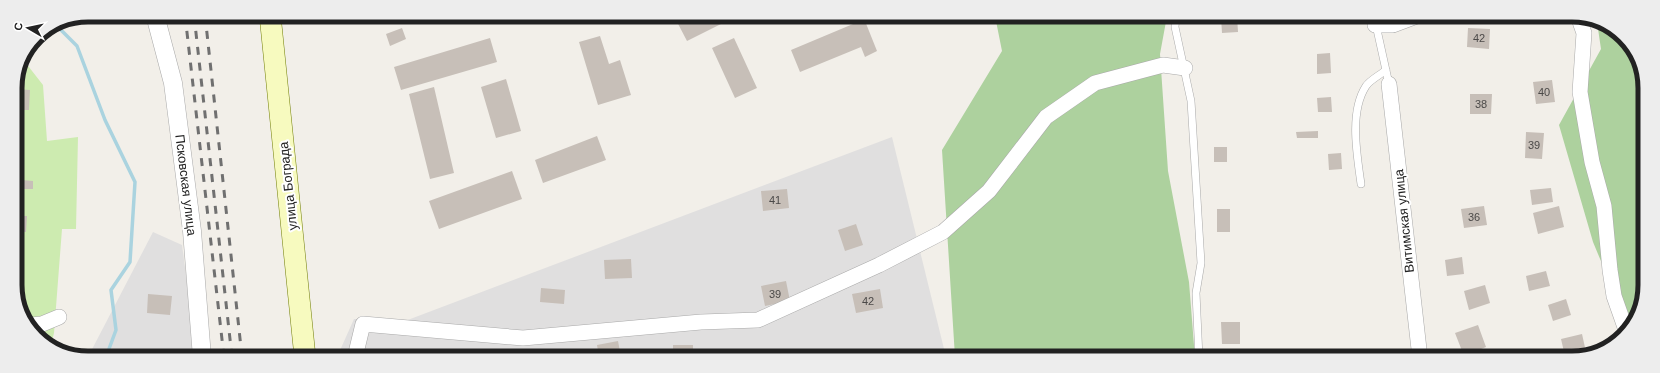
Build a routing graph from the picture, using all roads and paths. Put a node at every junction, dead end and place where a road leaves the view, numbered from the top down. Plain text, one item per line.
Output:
1 (157, 22) edge
2 (271, 22) edge
3 (1175, 22) edge
4 (1374, 22) edge
5 (1382, 22) edge
6 (1401, 22) edge
7 (1580, 23) edge
8 (1185, 68) junction
9 (1388, 77) junction
10 (1361, 184) dead end
11 (59, 317) dead end
12 (35, 325) edge
13 (1624, 325) edge
14 (202, 351) edge
15 (304, 351) edge
16 (357, 351) edge
17 (1199, 351) edge
18 (1419, 351) edge

1 - 14 street, Псковская улица
2 - 15 main road, улица Бограда
3 - 8 lane
4 - 9 lane
5 - 6 street
7 - 13 street
8 - 16 street
8 - 17 lane
9 - 10 lane
9 - 18 street, Витимская улица
11 - 12 street

